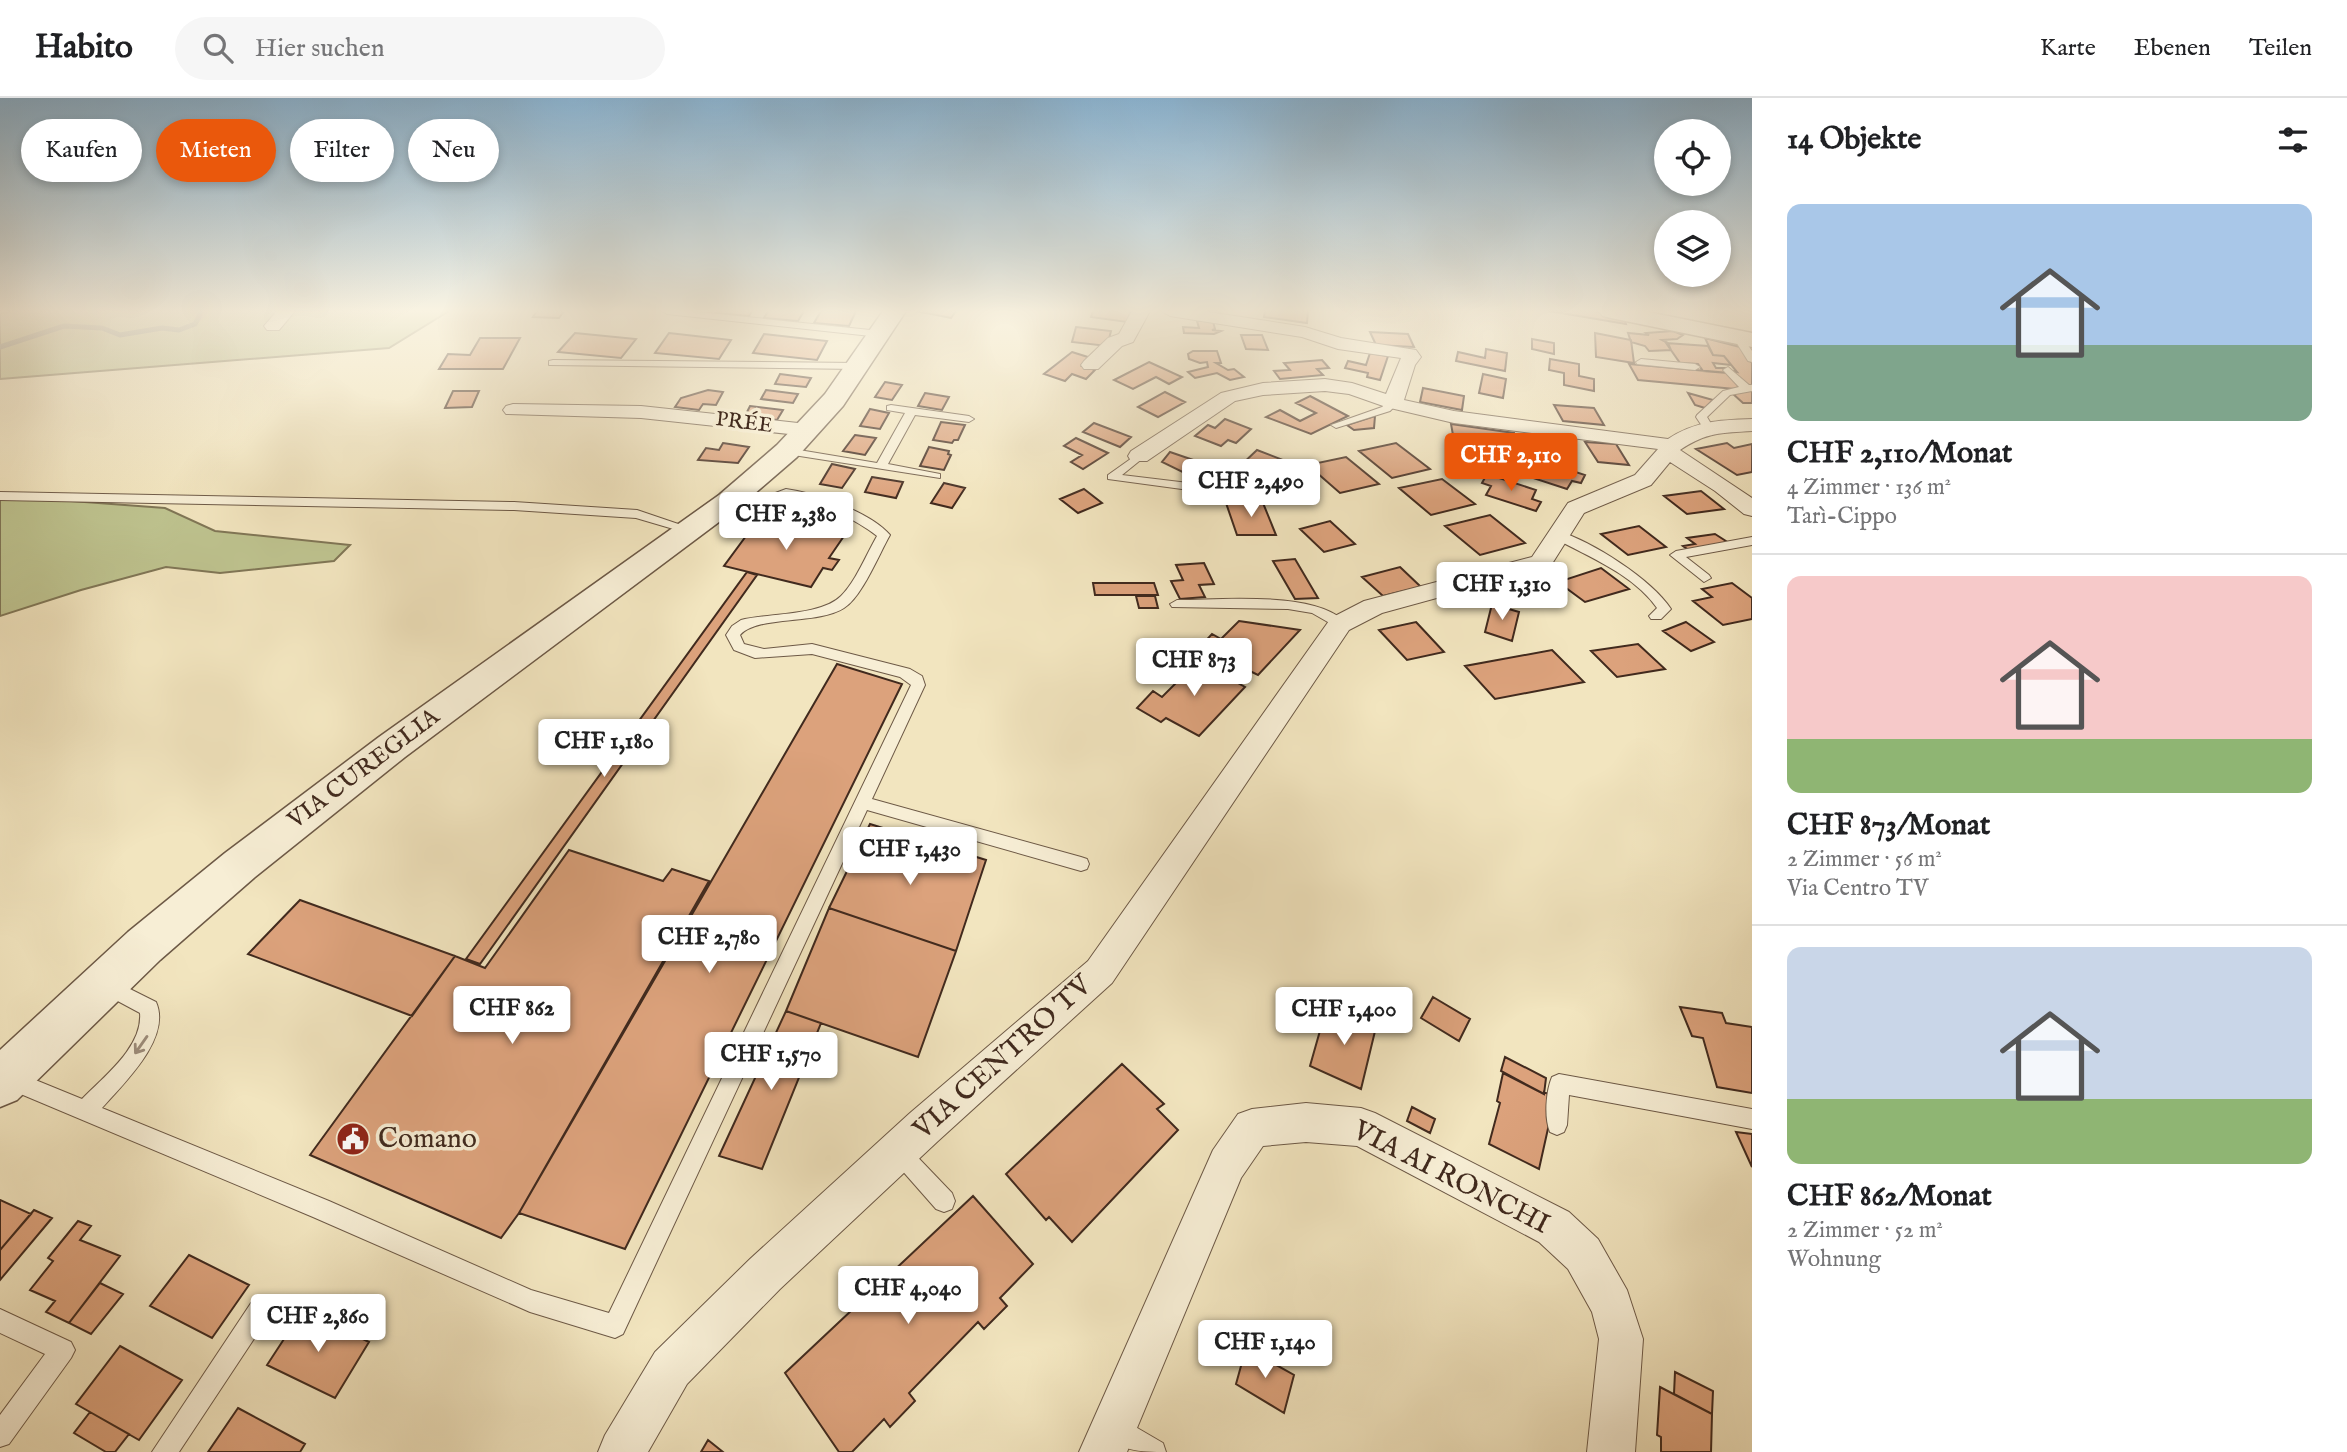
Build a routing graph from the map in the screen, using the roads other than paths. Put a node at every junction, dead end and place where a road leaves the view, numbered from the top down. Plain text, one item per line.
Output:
1 (852, 374) edge
2 (1403, 374) edge
3 (1733, 374) edge
4 (1749, 387) edge
5 (1394, 403) junction
6 (891, 408) dead end
7 (513, 410) dead end
8 (912, 411) junction
9 (969, 419) dead end
10 (1336, 425) dead end
11 (1752, 425) edge
12 (1708, 427) junction
13 (807, 430) junction
14 (1670, 449) junction
15 (786, 451) junction
16 (1139, 456) joint
17 (881, 467) junction
18 (936, 476) dead end
19 (739, 491) junction
20 (0, 496) edge
21 (1263, 496) dead end
22 (1752, 509) edge
23 (687, 529) junction
24 (1558, 535) junction
25 (1752, 541) edge
26 (1704, 578) dead end
27 (1177, 604) dead end
28 (1656, 616) dead end
29 (1340, 624) junction
30 (864, 803) junction
31 (1082, 864) dead end
32 (103, 984) junction
33 (3, 1080) edge
34 (85, 1111) junction
35 (1752, 1119) edge
36 (1556, 1125) dead end
37 (899, 1152) junction
38 (944, 1201) dead end
39 (261, 1308) dead end
40 (0, 1321) edge
41 (0, 1435) edge
42 (1108, 1439) edge
43 (164, 1452) edge
44 (622, 1452) edge
45 (1154, 1452) edge
46 (1611, 1452) edge

1 - 13 street, VIA CUREGLIA
2 - 5 street
3 - 4 lane
4 - 12 lane
5 - 10 lane
5 - 14 street
5 - 16 street
6 - 8 lane
7 - 13 street, PRÉE
8 - 9 lane
8 - 17 lane
11 - 12 street
12 - 14 street
13 - 15 street, VIA CUREGLIA
14 - 22 street
14 - 24 street
15 - 17 lane
15 - 19 street, VIA CUREGLIA
16 - 21 lane
17 - 18 lane
19 - 23 street, VIA CUREGLIA
19 - 30 lane
20 - 23 lane
23 - 32 street, VIA CUREGLIA
24 - 28 lane
24 - 29 street
25 - 26 lane
27 - 29 lane
29 - 37 street, VIA CENTRO TV
30 - 31 lane
30 - 34 lane
32 - 33 street, VIA CUREGLIA
32 -> 34 lane
33 - 34 lane
35 - 36 lane
37 - 38 lane
37 - 44 street, VIA CENTRO TV
39 - 43 lane
40 - 41 lane
42 - 45 lane
42 - 46 street, VIA AI RONCHI

